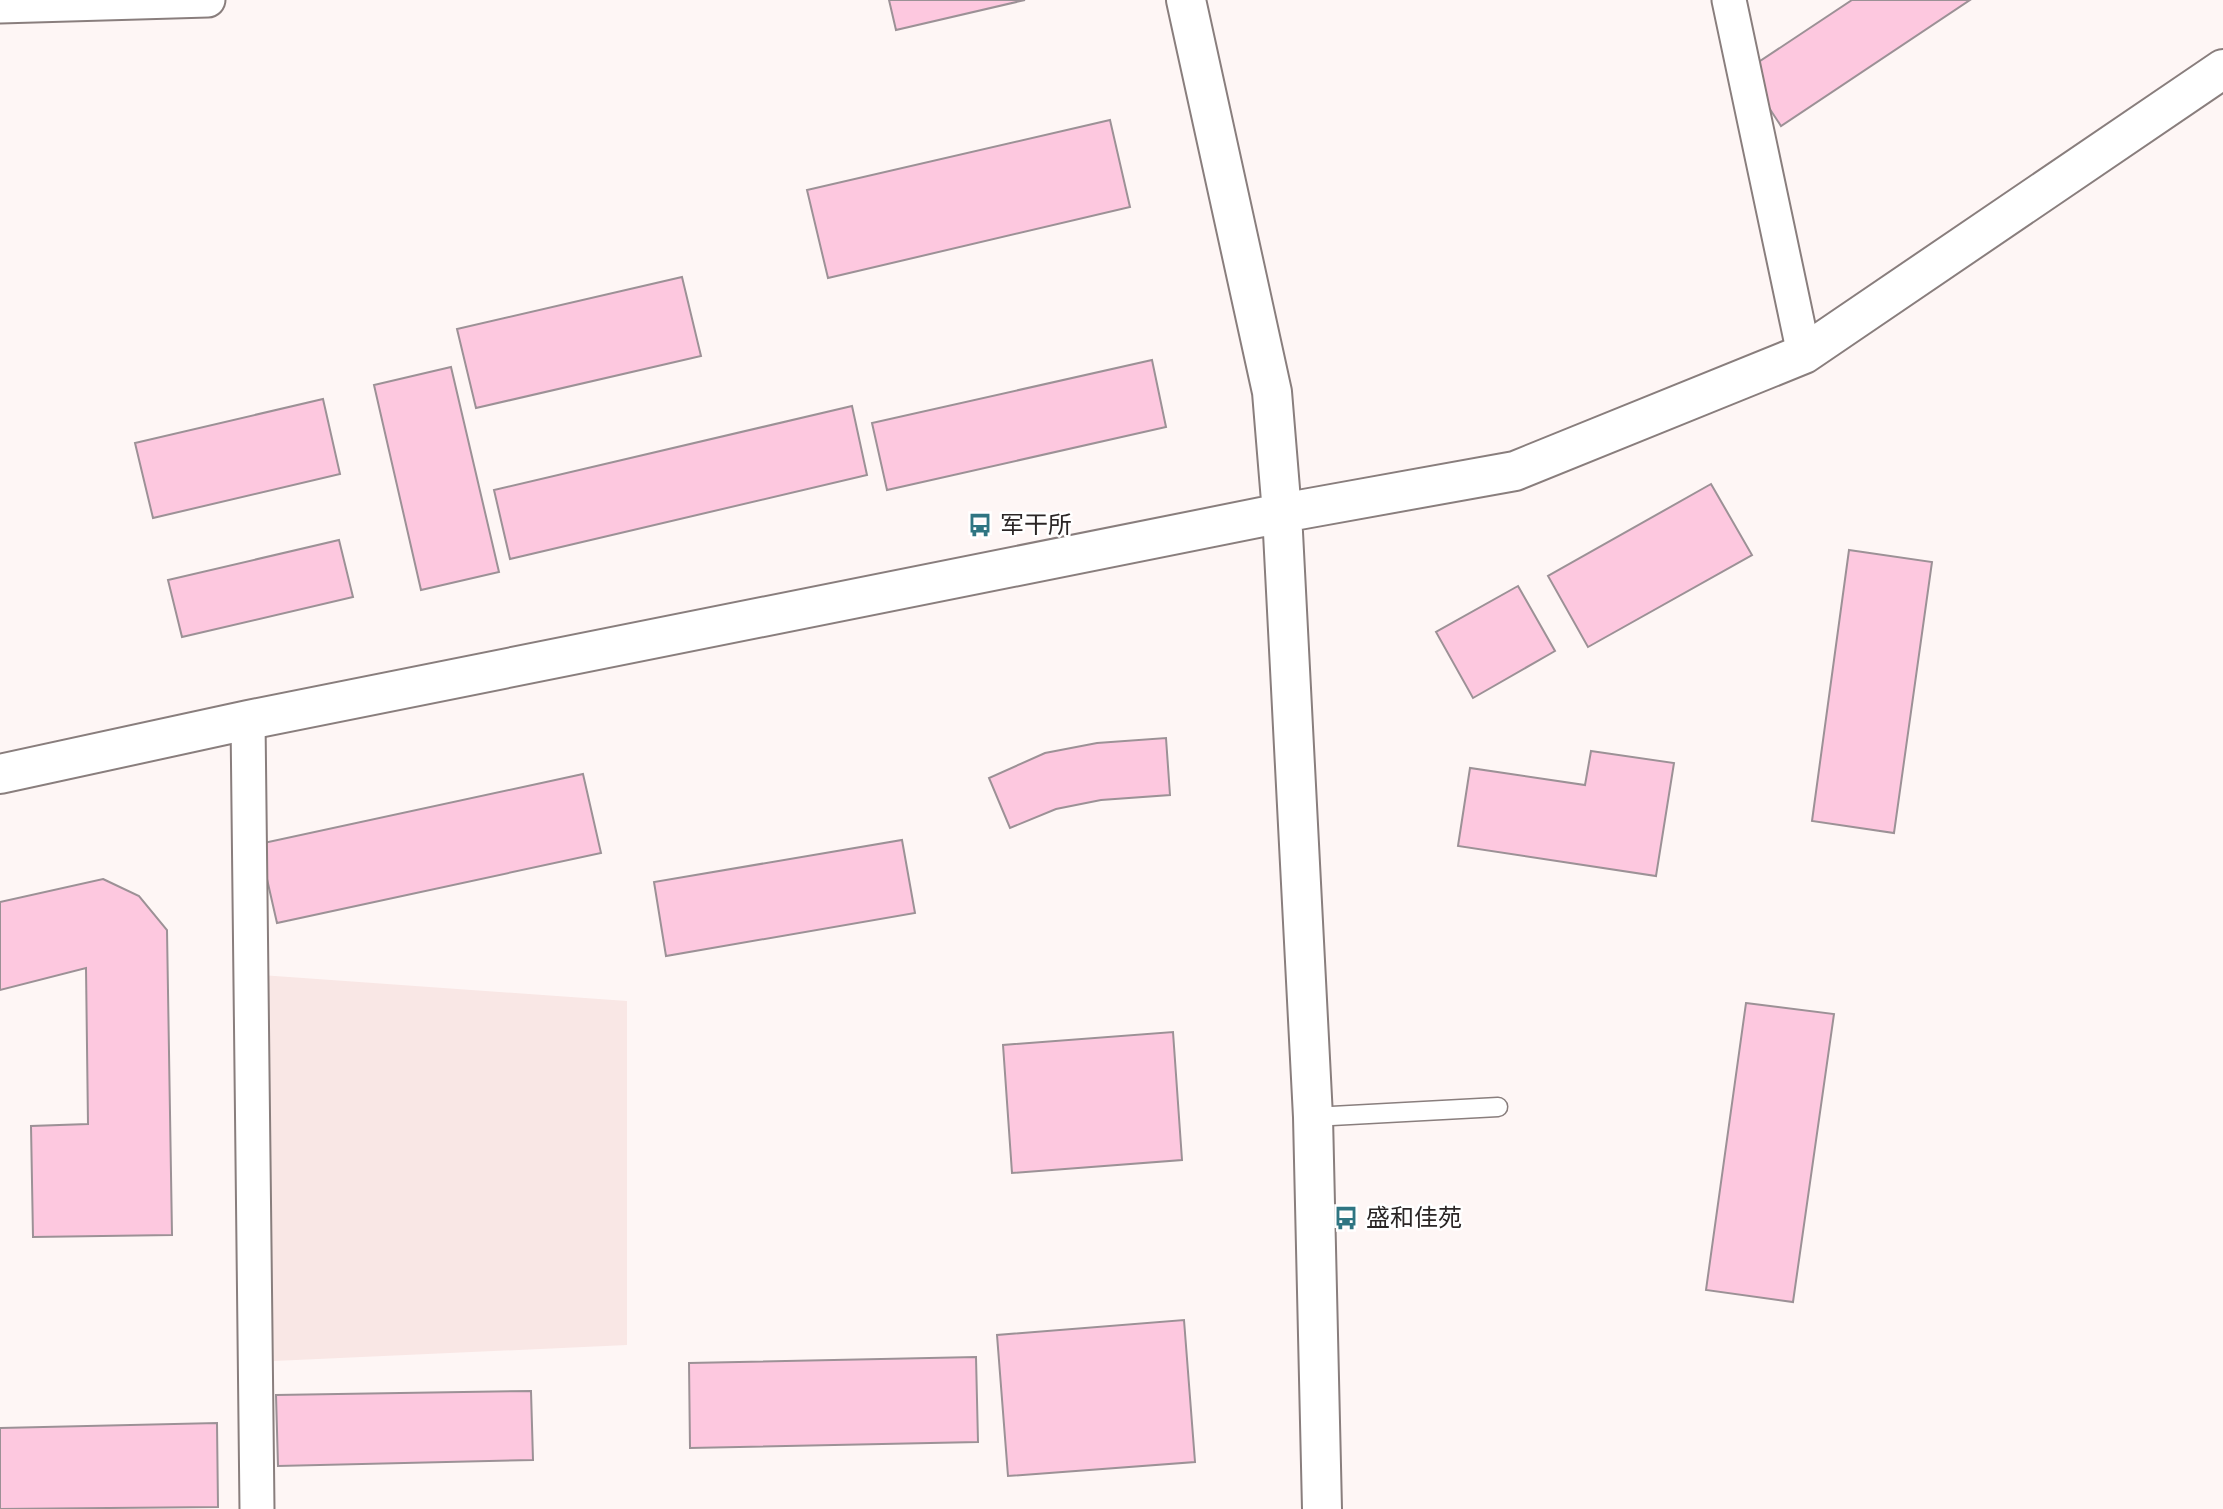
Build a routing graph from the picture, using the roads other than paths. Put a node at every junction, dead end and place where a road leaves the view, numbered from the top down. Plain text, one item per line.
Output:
1 (208, 0) edge
2 (1186, 0) edge
3 (1729, 0) edge
4 (0, 6) edge
5 (2223, 69) edge
6 (1804, 354) junction
7 (1282, 513) junction
8 (248, 720) junction
9 (0, 774) edge
10 (1498, 1107) dead end
11 (1313, 1117) junction
12 (257, 1509) edge
13 (1322, 1509) edge

1 - 4 street
2 - 7 street
3 - 6 street
5 - 6 street
6 - 7 street
7 - 8 street
7 - 11 street
8 - 9 street
8 - 12 street
10 - 11 lane
11 - 13 street

